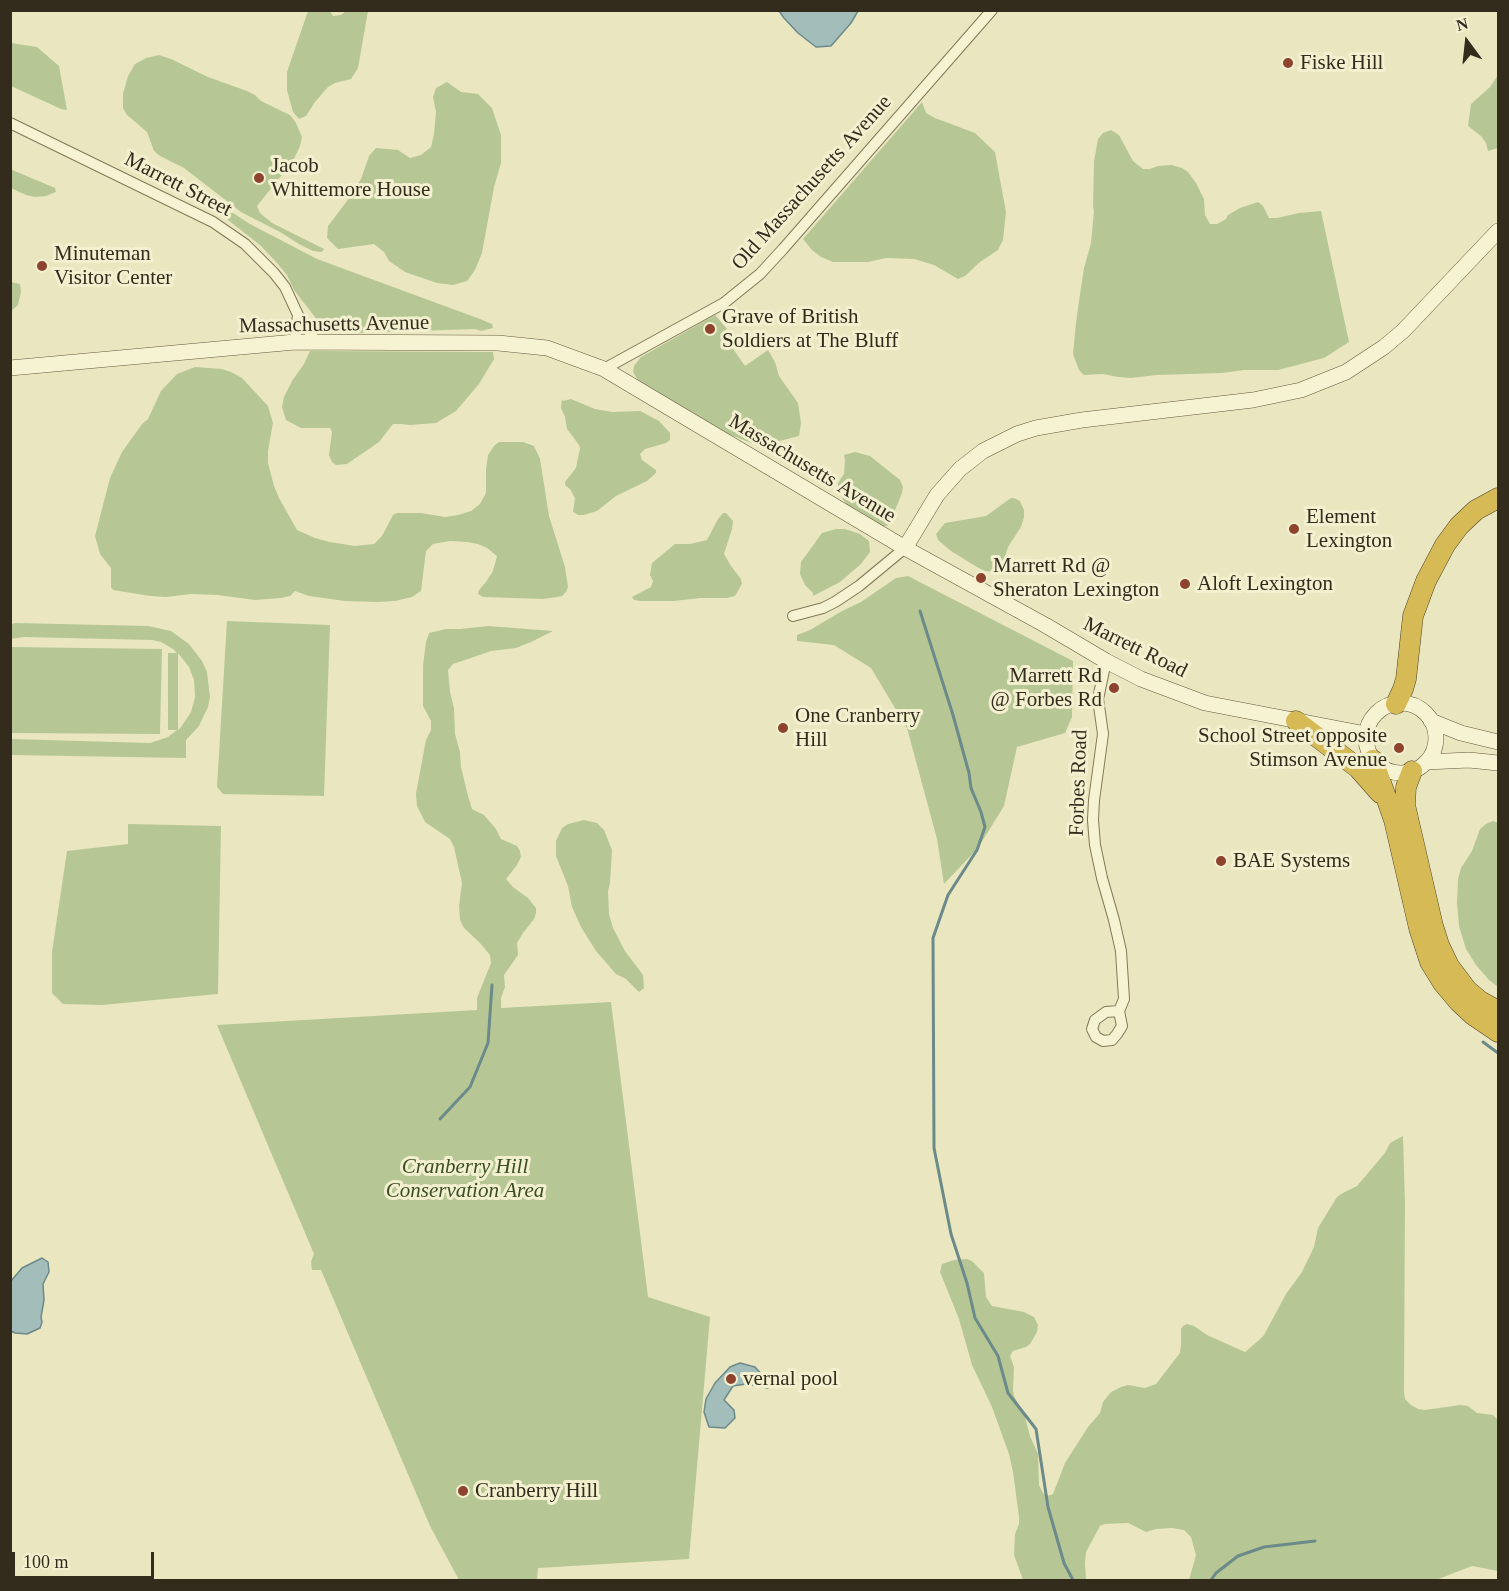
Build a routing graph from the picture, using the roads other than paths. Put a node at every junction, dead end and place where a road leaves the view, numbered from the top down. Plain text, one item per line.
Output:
1 (992, 10) edge
2 (10, 123) edge
3 (1498, 231) edge
4 (298, 315) junction
5 (295, 342) junction
6 (316, 342) junction
7 (10, 369) edge
8 (604, 369) junction
9 (1498, 498) edge
10 (905, 548) junction
11 (793, 616) dead end
12 (1106, 661) junction
13 (1396, 704) junction
14 (1296, 721) junction
15 (1431, 721) junction
16 (1366, 734) junction
17 (1498, 742) edge
18 (1373, 760) junction
19 (1498, 763) edge
20 (1419, 767) junction
21 (1392, 815) junction
22 (1119, 1011) dead end
23 (1498, 1011) edge
24 (1498, 1032) edge

1 - 8 street, Old Massachusetts Avenue
2 - 4 street, Marrett Street
3 - 10 main road, Massachusetts Avenue
4 - 5 street
4 - 6 street, Marrett Street
5 - 6 main road, Massachusetts Avenue
5 - 7 main road, Massachusetts Avenue
6 - 8 main road, Massachusetts Avenue
8 - 10 main road, Massachusetts Avenue
9 - 13 highway
10 - 11 street
10 - 12 main road, Marrett Road
12 - 14 main road, Marrett Road
12 - 22 street, Forbes Road
13 - 15 main road
13 - 16 main road
14 - 16 main road, Marrett Road
14 - 21 highway
15 - 17 main road
15 - 20 main road
16 - 18 main road
18 - 20 main road
18 - 21 highway
19 - 20 main road
20 - 23 highway
21 - 24 highway

